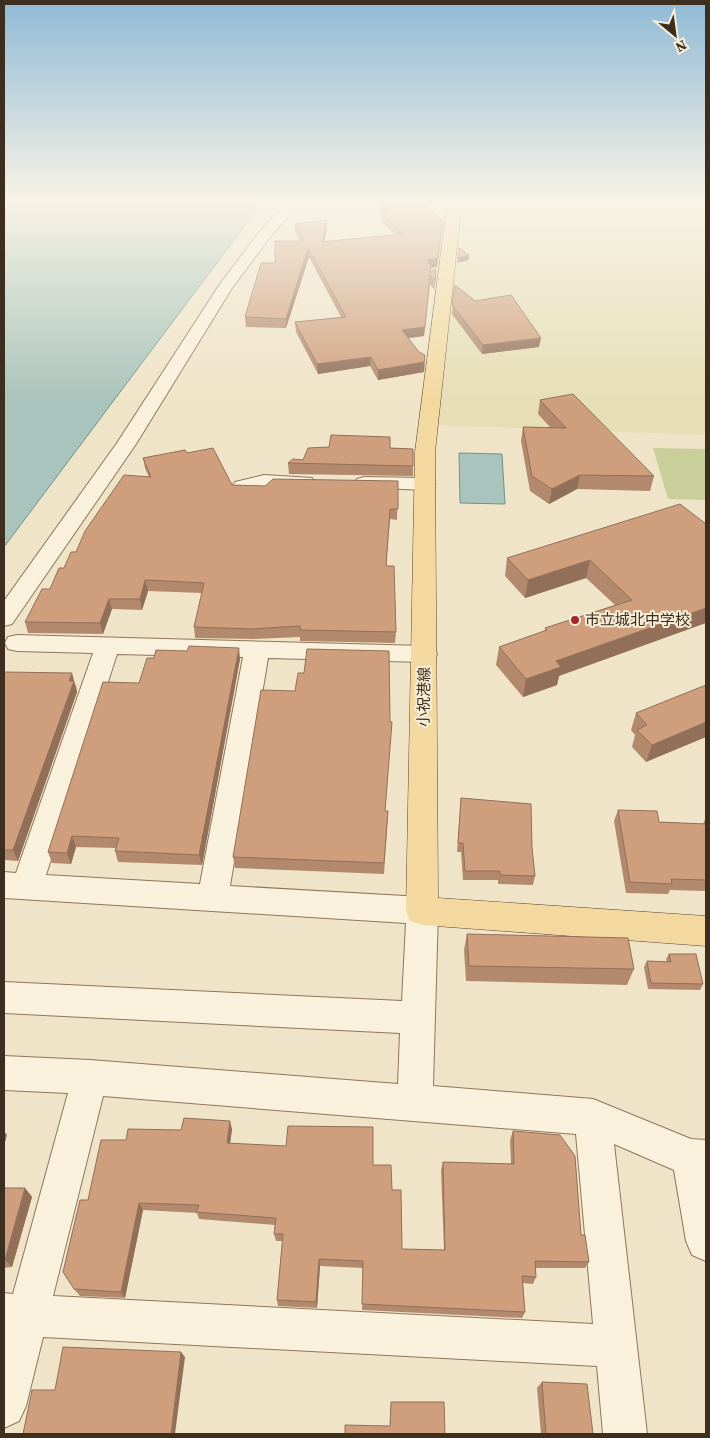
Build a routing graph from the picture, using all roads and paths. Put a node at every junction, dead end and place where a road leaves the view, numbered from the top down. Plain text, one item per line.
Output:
1 (240, 267) edge
2 (447, 267) edge
3 (321, 482) edge
4 (350, 483) edge
5 (425, 484) junction
6 (242, 486) edge
7 (4, 618) edge
8 (17, 643) dead end
9 (108, 645) junction
10 (257, 649) junction
11 (425, 654) junction
12 (15, 886) edge
13 (213, 898) junction
14 (422, 911) junction
15 (706, 931) edge
16 (4, 997) edge
17 (418, 1018) junction
18 (4, 1073) edge
19 (90, 1077) junction
20 (415, 1102) junction
21 (593, 1117) junction
22 (699, 1159) edge
23 (706, 1241) edge
24 (16, 1315) edge
25 (616, 1346) junction
26 (4, 1406) edge
27 (625, 1434) edge

1 - 7 street
2 - 5 main road, 小祝港線
3 - 6 street
4 - 5 street
5 - 11 main road, 小祝港線
8 - 9 street
9 - 10 street
9 - 12 street
10 - 11 street
10 - 13 street
11 - 14 main road, 小祝港線
12 - 13 street
13 - 14 street
14 - 15 main road
14 - 17 street
16 - 17 street
17 - 20 street
18 - 19 street
19 - 20 street
19 - 24 street
20 - 21 street
21 - 22 street
21 - 25 street
22 - 23 street
24 - 25 street
24 - 26 street
25 - 27 street

